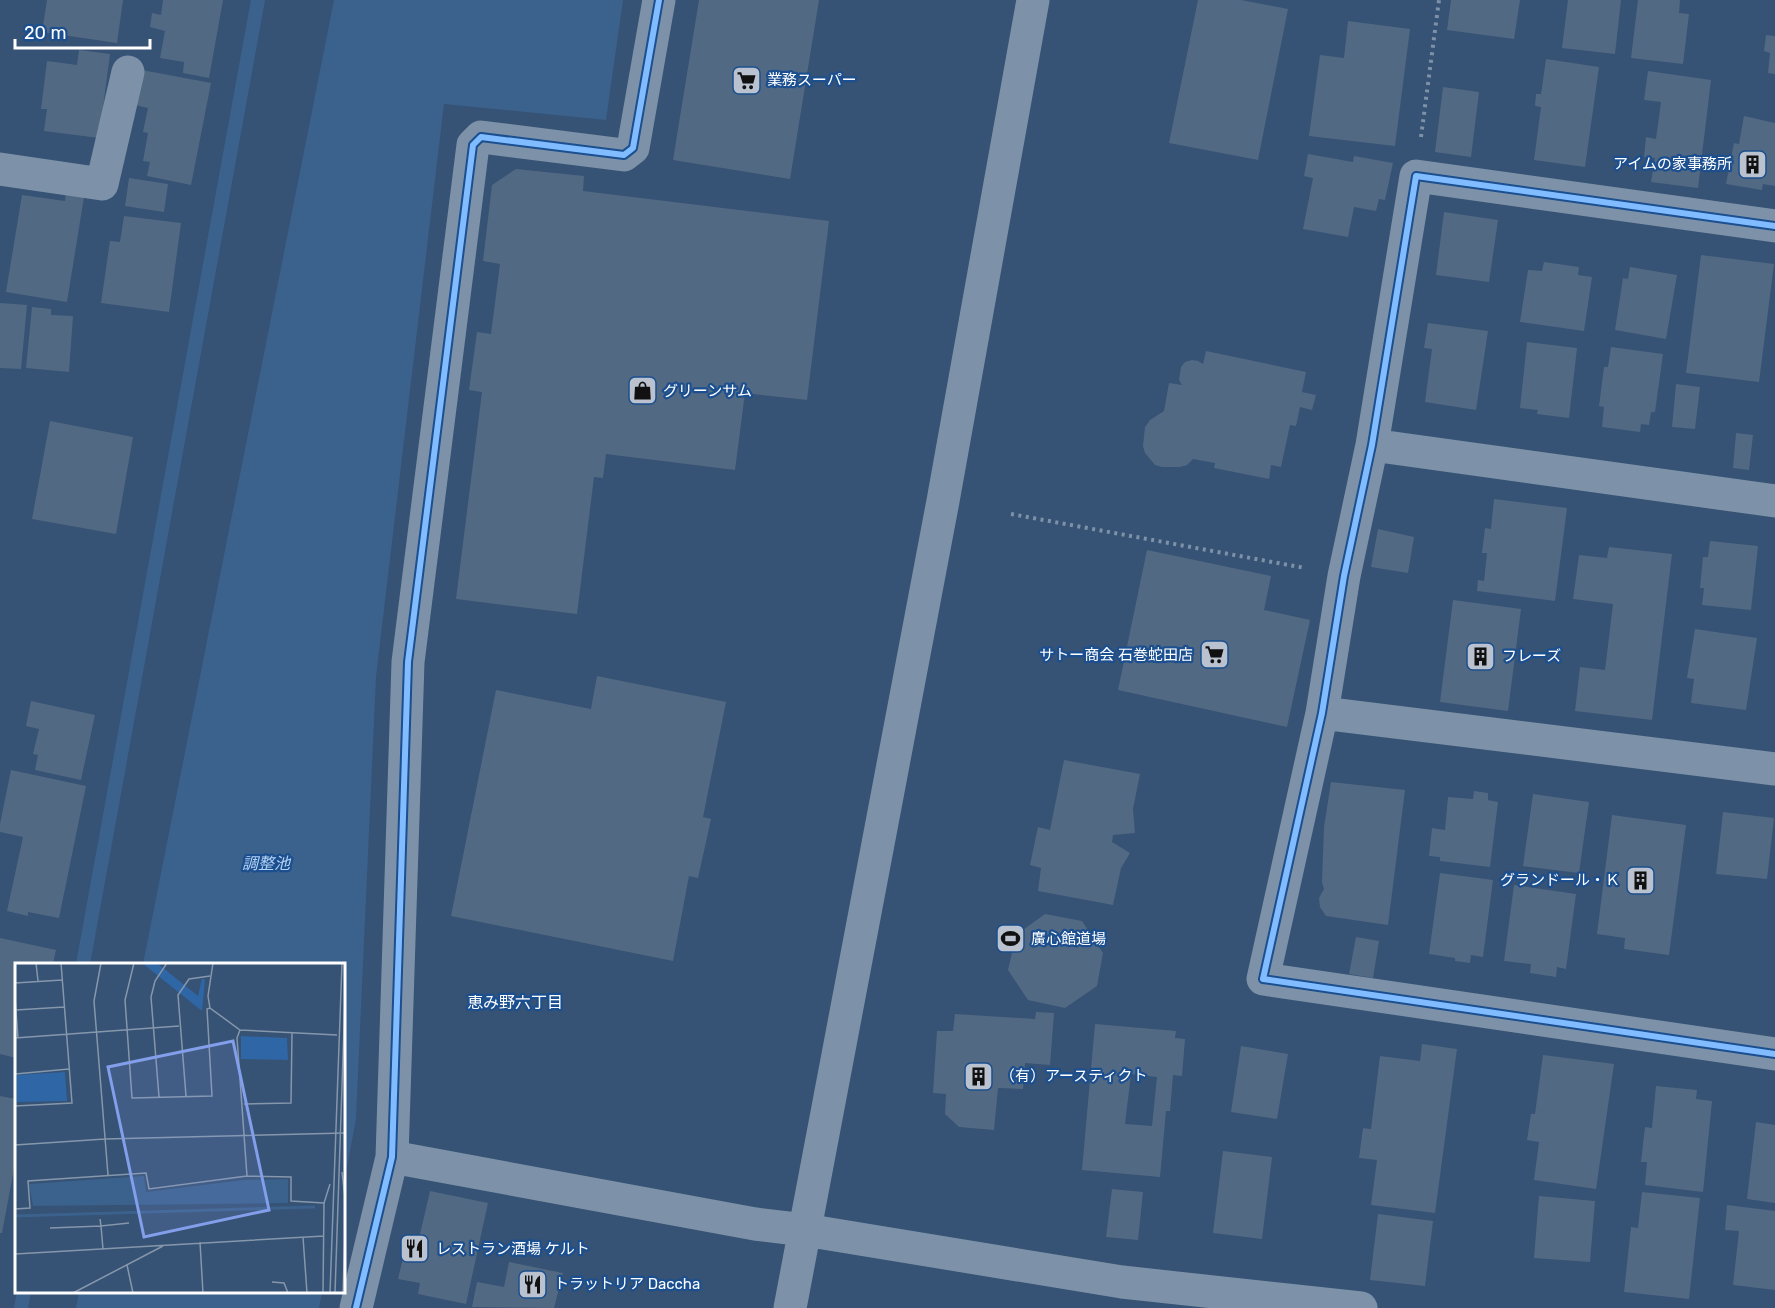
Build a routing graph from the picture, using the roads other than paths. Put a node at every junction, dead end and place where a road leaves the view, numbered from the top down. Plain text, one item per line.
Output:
1 (659, 0) edge
2 (1033, 0) edge
3 (128, 72) dead end
4 (0, 169) edge
5 (1775, 226) edge
6 (1372, 445) junction
7 (1775, 501) edge
8 (1322, 713) junction
9 (1775, 770) edge
10 (1775, 1054) edge
11 (392, 1156) junction
12 (805, 1230) junction
13 (1120, 1295) edge
14 (356, 1308) edge
15 (790, 1308) edge
16 (1360, 1308) edge

1 - 11 street
2 - 12 street
3 - 4 street
5 - 6 street
6 - 7 street
6 - 8 street
8 - 9 street
8 - 10 street
11 - 12 street
11 - 14 street
12 - 13 street
12 - 15 street
13 - 16 street

